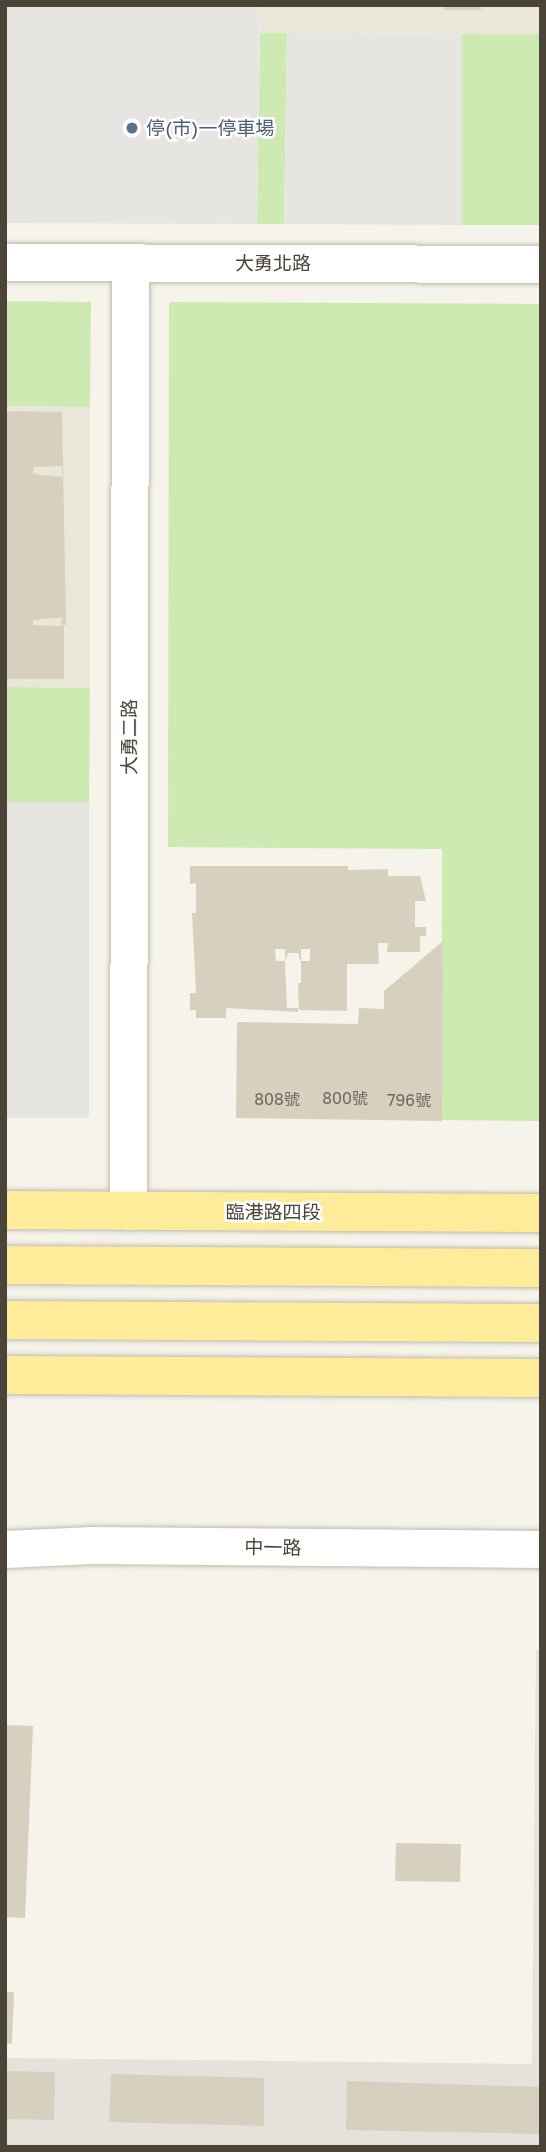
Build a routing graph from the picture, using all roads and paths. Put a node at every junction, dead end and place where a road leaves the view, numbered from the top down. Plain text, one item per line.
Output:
1 (5, 262) edge
2 (130, 263) junction
3 (541, 264) edge
4 (5, 1210) edge
5 (128, 1211) junction
6 (541, 1213) edge
7 (5, 1265) edge
8 (541, 1268) edge
9 (5, 1320) edge
10 (541, 1323) edge
11 (5, 1375) edge
12 (541, 1378) edge
13 (5, 1549) edge
14 (541, 1549) edge

1 - 2 street, 大勇北路
2 - 3 street, 大勇北路
2 - 5 street, 大勇二路
4 - 5 main road, 臨港路四段
5 - 6 main road, 臨港路四段
7 - 8 main road
9 - 10 main road
11 - 12 main road
13 - 14 street, 中一路

